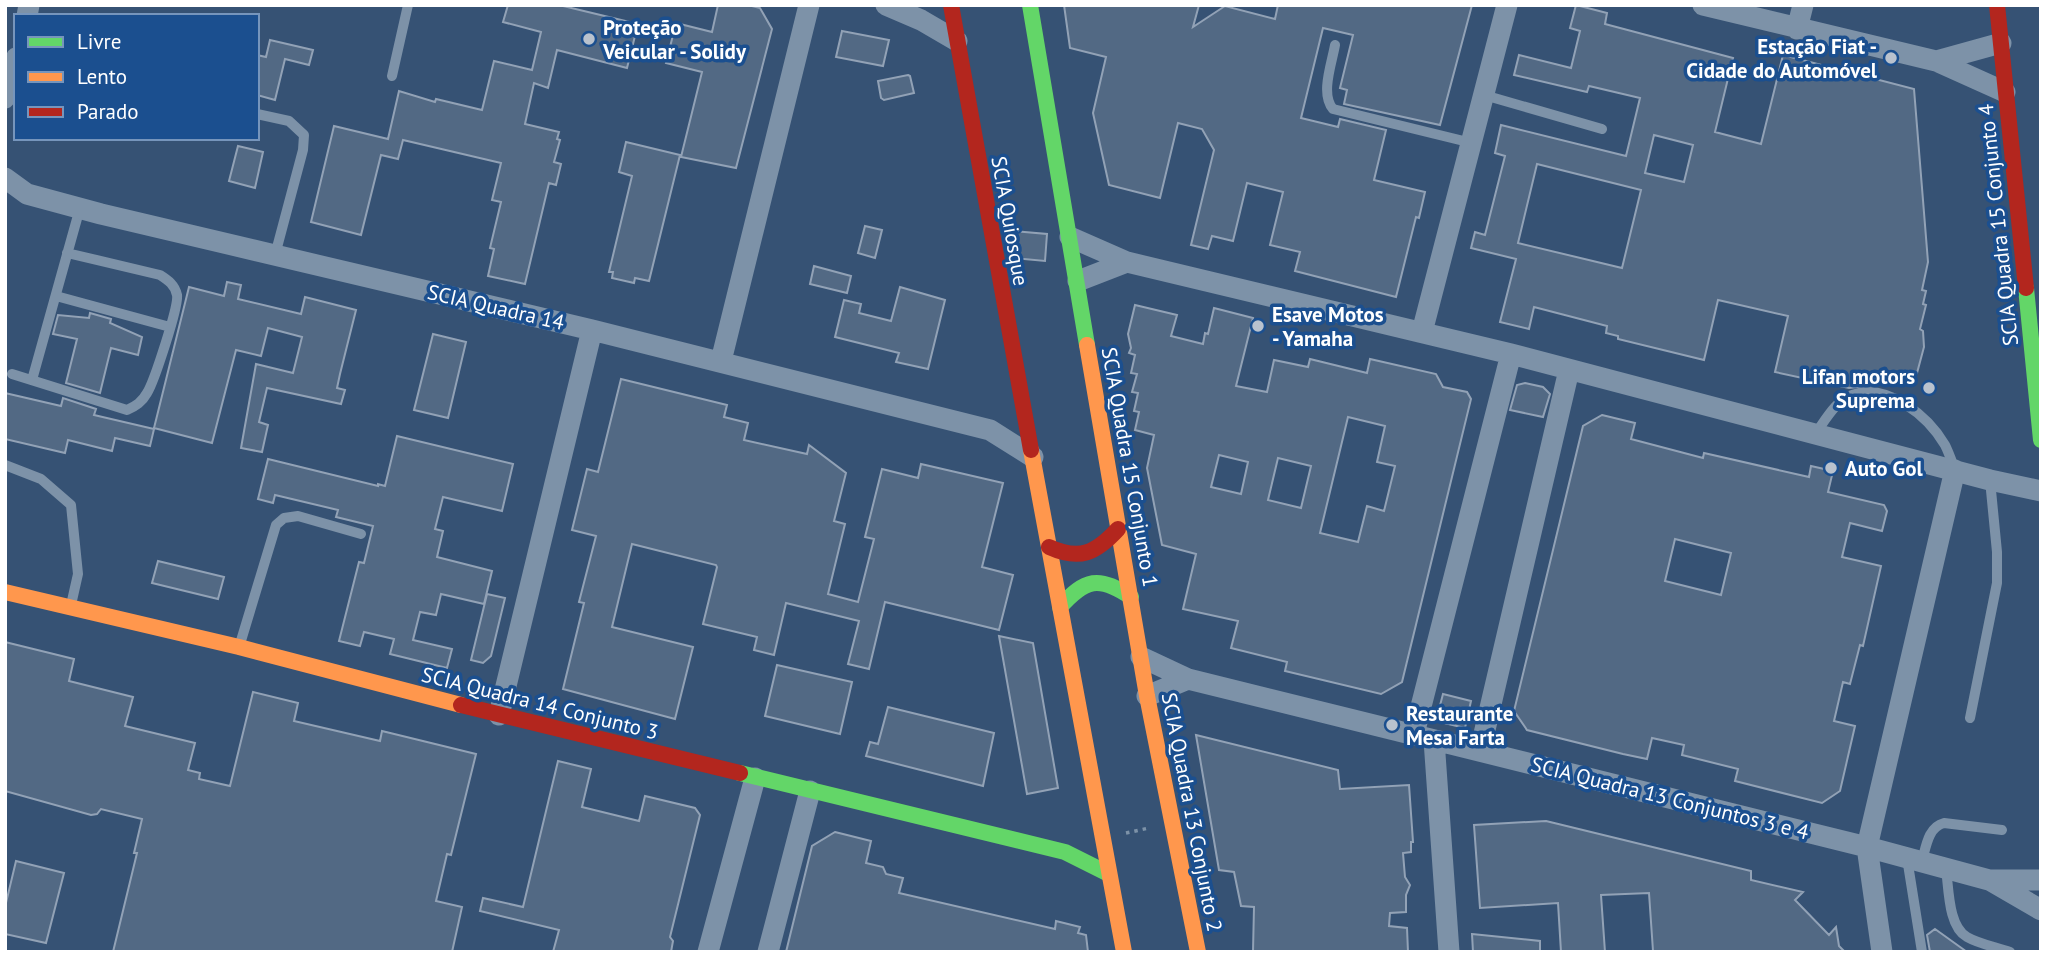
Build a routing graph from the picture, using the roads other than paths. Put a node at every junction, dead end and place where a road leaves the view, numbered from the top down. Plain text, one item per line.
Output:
1 (408, 5) edge
2 (809, 5) edge
3 (886, 5) edge
4 (1030, 5) edge
5 (1507, 5) edge
6 (1703, 5) edge
7 (1803, 5) edge
8 (1997, 5) edge
9 (952, 10) edge
10 (1797, 29) junction
11 (957, 41) junction
12 (2001, 43) junction
13 (1335, 45) dead end
14 (1936, 61) junction
15 (14, 65) edge
16 (392, 76) dead end
17 (2005, 92) junction
18 (1484, 95) junction
19 (5, 98) edge
20 (259, 114) edge
21 (1602, 129) dead end
22 (1472, 143) junction
23 (5, 178) edge
24 (80, 208) junction
25 (1070, 237) junction
26 (67, 253) junction
27 (275, 255) junction
28 (1127, 262) junction
29 (1076, 271) junction
30 (56, 296) junction
31 (170, 327) junction
32 (592, 330) junction
33 (1422, 332) junction
34 (1511, 354) junction
35 (721, 361) junction
36 (1569, 370) junction
37 (12, 374) dead end
38 (32, 380) junction
39 (1023, 405) junction
40 (990, 430) junction
41 (1815, 434) junction
42 (2041, 440) edge
43 (1033, 457) junction
44 (5, 465) edge
45 (1955, 470) junction
46 (1990, 480) junction
47 (2041, 491) edge
48 (1118, 529) junction
49 (361, 534) dead end
50 (1049, 547) junction
51 (5, 592) edge
52 (1130, 597) junction
53 (1060, 607) junction
54 (71, 608) junction
55 (239, 647) junction
56 (1141, 657) junction
57 (1188, 679) junction
58 (1146, 688) junction
59 (499, 716) junction
60 (1970, 718) dead end
61 (1424, 737) junction
62 (1480, 751) junction
63 (755, 778) junction
64 (810, 791) junction
65 (2002, 830) dead end
66 (1102, 841) junction
67 (1867, 847) junction
68 (1065, 852) junction
69 (1914, 860) junction
70 (1946, 869) junction
71 (1108, 874) junction
72 (1989, 880) junction
73 (2041, 880) edge
74 (2041, 910) edge
75 (708, 952) edge
76 (768, 952) edge
77 (1124, 952) edge
78 (1198, 952) edge
79 (1449, 952) edge
80 (1882, 952) edge
81 (1922, 952) edge
82 (2010, 952) edge

1 - 16 lane
2 - 35 street
3 - 11 street
4 - 25 main road, SCIA Quadra 15 Conjunto 1
5 - 18 street
6 - 10 street
7 - 10 street
8 - 12 main road, SCIA Quadra 15 Conjunto 4
9 - 11 main road, SCIA Quiosque
10 - 14 street
11 - 39 main road, SCIA Quiosque
12 - 14 street
12 - 17 main road, SCIA Quadra 15 Conjunto 4
13 - 22 lane
14 - 17 street
15 - 19 street
17 - 42 main road, SCIA Quadra 15 Conjunto 4
18 - 21 lane
18 - 22 street
20 - 27 lane
22 - 33 street
23 - 24 street, SCIA Quadra 14
24 - 26 lane
24 - 27 street, SCIA Quadra 14
25 - 28 street
25 - 29 main road, SCIA Quadra 15 Conjunto 1
26 - 30 lane
26 - 31 lane
27 - 32 street, SCIA Quadra 14
28 - 29 street
28 - 33 street
29 - 48 main road, SCIA Quadra 15 Conjunto 1
30 - 31 lane
30 - 38 lane
31 - 38 lane
32 - 35 street, SCIA Quadra 14
32 - 59 street
33 - 34 street
34 - 36 street
34 - 61 street
35 - 40 street, SCIA Quadra 14
36 - 41 street
36 - 62 street
37 - 38 lane
39 - 40 street
39 - 43 main road, SCIA Quiosque
40 - 43 street, SCIA Quadra 14
41 - 45 street
41 - 45 lane
43 - 50 main road
44 - 54 lane
45 - 46 street
45 - 67 street
46 - 47 street
46 - 60 lane
48 - 50 main road
48 - 52 main road, SCIA Quadra 15 Conjunto 1
49 - 55 lane
50 - 53 main road
51 - 54 main road, SCIA Quadra 14 Conjunto 3
52 - 53 main road
52 - 56 main road, SCIA Quadra 15 Conjunto 1
53 - 66 main road
54 - 55 main road, SCIA Quadra 14 Conjunto 3
55 - 59 main road, SCIA Quadra 14 Conjunto 3
56 - 57 street, SCIA Quadra 13 Conjuntos 3 e 4
56 - 58 main road, SCIA Quadra 15 Conjunto 1
57 - 58 street
57 - 61 street, SCIA Quadra 13 Conjuntos 3 e 4
58 - 78 main road, SCIA Quadra 13 Conjunto 2
59 - 63 main road, SCIA Quadra 14 Conjunto 3
61 - 62 street, SCIA Quadra 13 Conjuntos 3 e 4
61 - 79 street
62 - 67 street, SCIA Quadra 13 Conjuntos 3 e 4
63 - 64 main road, SCIA Quadra 14 Conjunto 3
63 - 75 street
64 - 68 main road, SCIA Quadra 14 Conjunto 3
64 - 76 street
65 - 69 lane
66 - 68 street
66 - 71 main road
67 - 69 street, SCIA Quadra 13 Conjuntos 3 e 4
67 - 80 street
68 - 71 main road, SCIA Quadra 14 Conjunto 3
69 - 70 street, SCIA Quadra 13 Conjuntos 3 e 4
69 - 81 lane
70 - 72 street, SCIA Quadra 13 Conjuntos 3 e 4
70 - 82 lane
71 - 77 main road
72 - 73 street, SCIA Quadra 13 Conjuntos 3 e 4
72 - 74 street, SCIA Quadra 13 Conjuntos 3 e 4

